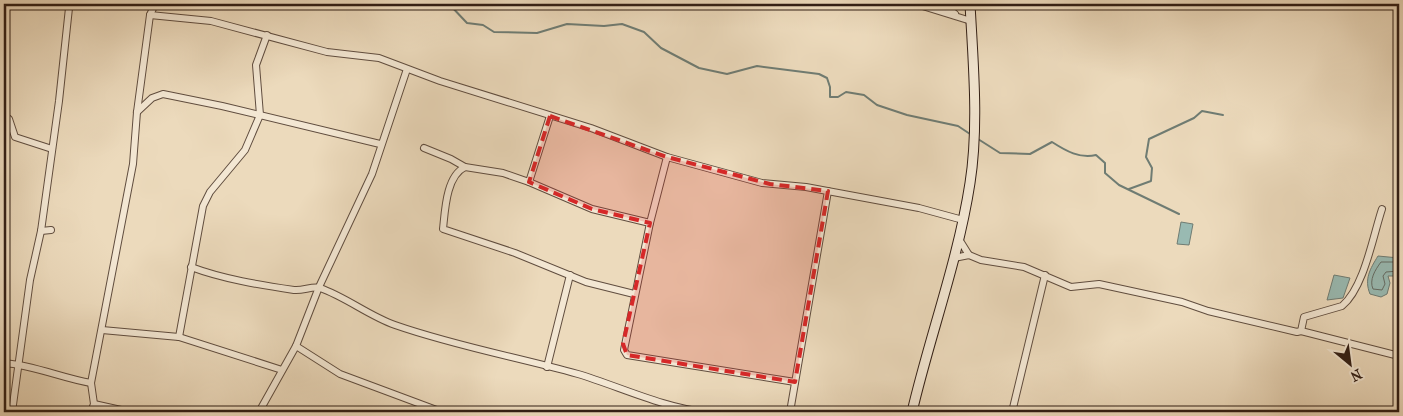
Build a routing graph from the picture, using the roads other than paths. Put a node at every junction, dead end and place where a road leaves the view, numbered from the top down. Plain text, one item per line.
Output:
1 (155, 4) edge
2 (916, 4) edge
3 (942, 4) edge
4 (970, 4) edge
5 (68, 8) dead end
6 (150, 16) junction
7 (960, 17) junction
8 (971, 21) junction
9 (268, 36) junction
10 (407, 69) junction
11 (137, 112) junction
12 (260, 115) junction
13 (4, 116) edge
14 (550, 116) junction
15 (380, 144) junction
16 (424, 148) dead end
17 (52, 149) junction
18 (667, 157) junction
19 (465, 167) junction
20 (529, 182) junction
21 (828, 191) junction
22 (1382, 209) dead end
23 (963, 220) junction
24 (650, 223) junction
25 (51, 230) dead end
26 (41, 231) junction
27 (959, 239) junction
28 (969, 255) junction
29 (954, 258) junction
30 (191, 267) junction
31 (570, 275) junction
32 (1045, 275) junction
33 (319, 288) junction
34 (634, 294) junction
35 (102, 330) junction
36 (1301, 331) junction
37 (179, 337) junction
38 (296, 346) junction
39 (1399, 356) edge
40 (4, 363) edge
41 (17, 364) junction
42 (547, 367) junction
43 (282, 370) junction
44 (796, 382) junction
45 (91, 383) junction
46 (94, 404) junction
47 (12, 412) edge
48 (91, 412) edge
49 (130, 412) edge
50 (261, 412) edge
51 (442, 412) edge
52 (705, 412) edge
53 (790, 412) edge
54 (912, 412) edge
55 (1012, 412) edge

1 - 6 street
2 - 7 street
3 - 7 street
4 - 8 main road
5 - 17 street
6 - 9 street
6 - 11 street
7 - 8 street
8 - 23 main road
9 - 10 street
9 - 12 street
10 - 14 street
10 - 15 street
11 - 12 street
11 - 35 street
12 - 15 street
12 - 30 street
13 - 17 street
14 - 18 street
14 - 20 street
15 - 33 street
16 - 19 street
17 - 26 street
18 - 21 street
18 - 24 street
19 - 20 street
19 - 31 street
20 - 24 street
21 - 23 street
21 - 44 street
22 - 36 street
23 - 27 main road
24 - 34 street
25 - 26 street
26 - 41 street
27 - 28 street
27 - 29 main road
28 - 29 street
28 - 32 street
29 - 54 main road
30 - 33 street
30 - 37 street
31 - 34 street
31 - 42 street
32 - 36 street
32 - 55 street
33 - 38 street
33 - 42 street
34 - 44 street
35 - 37 street
35 - 45 street
36 - 39 street
37 - 43 street
38 - 43 street
38 - 51 street
40 - 41 street
41 - 45 street
41 - 47 street
42 - 52 street
43 - 50 street
44 - 53 street
45 - 46 street
46 - 48 street
46 - 49 street

